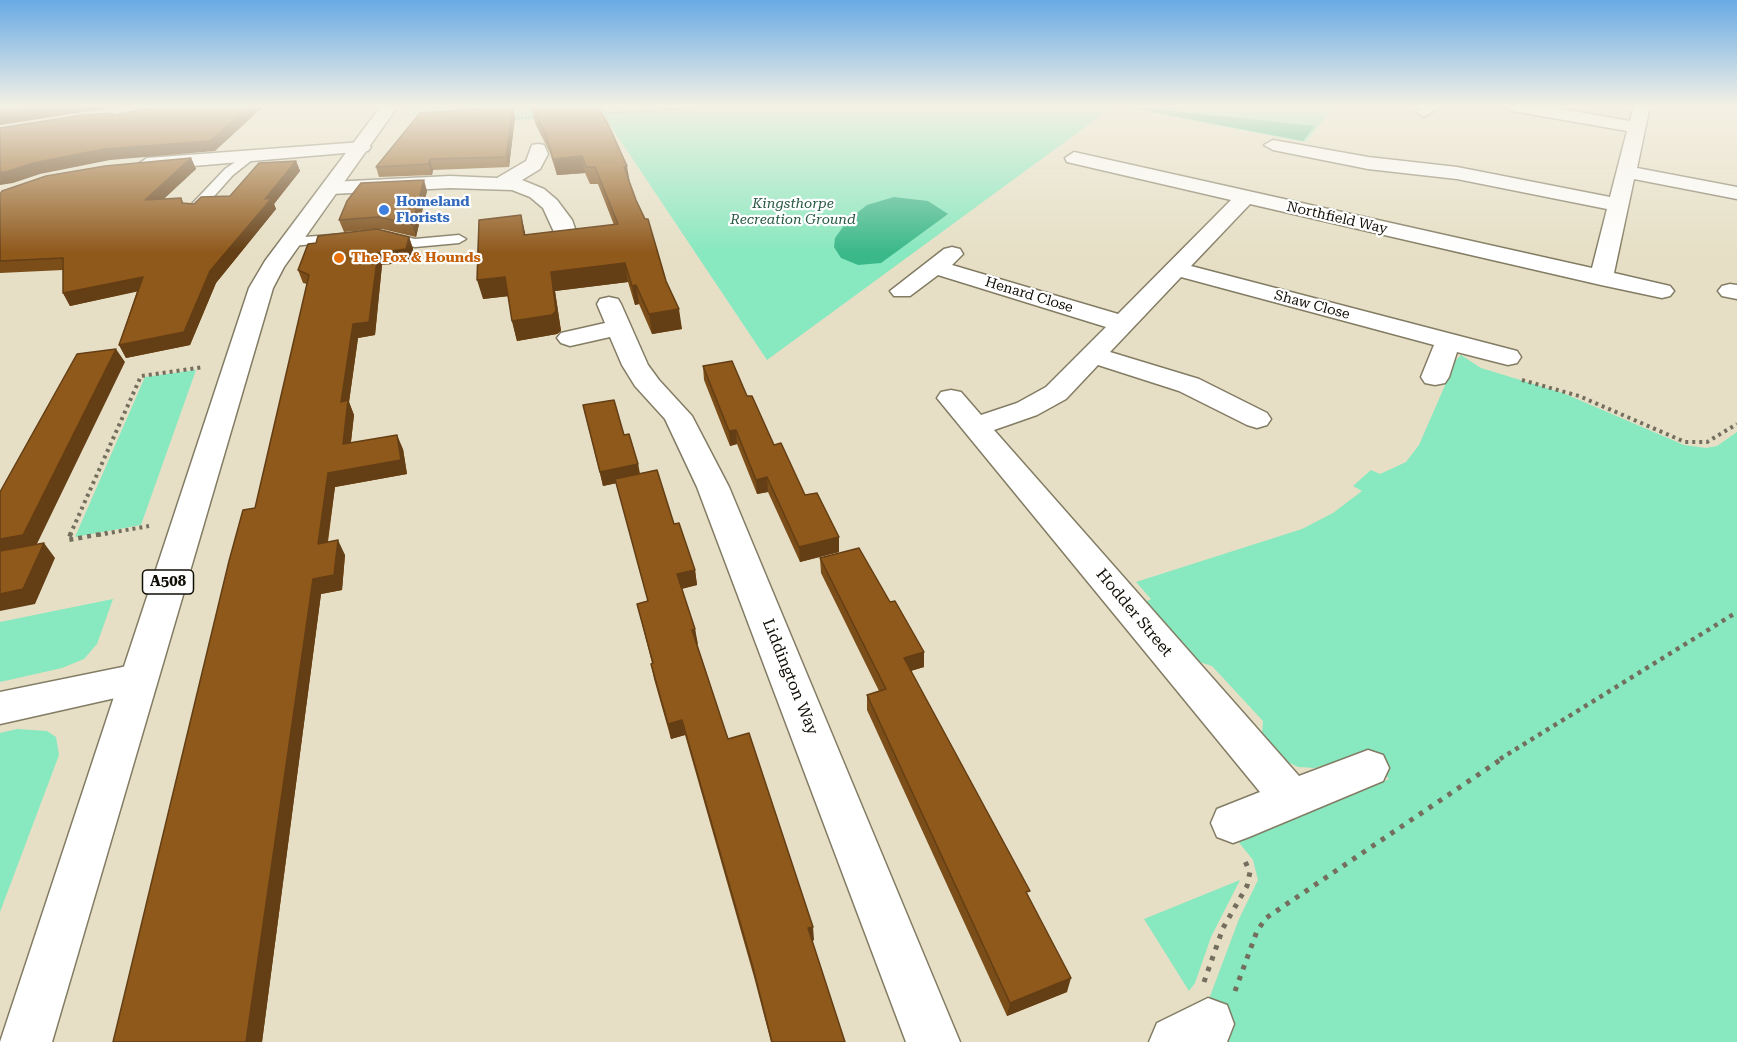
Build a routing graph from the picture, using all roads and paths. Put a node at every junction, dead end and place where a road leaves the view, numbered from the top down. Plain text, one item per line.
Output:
1 (268, 155) edge
2 (356, 155) edge
3 (539, 155) edge
4 (1346, 155) edge
5 (1631, 155) edge
6 (251, 156) junction
7 (1075, 158) dead end
8 (127, 166) edge
9 (1628, 172) junction
10 (502, 183) junction
11 (331, 188) junction
12 (1737, 193) edge
13 (1245, 197) junction
14 (1620, 206) junction
15 (194, 210) edge
16 (555, 210) junction
17 (532, 214) dead end
18 (459, 239) dead end
19 (568, 240) edge
20 (291, 242) junction
21 (956, 251) dead end
22 (934, 267) junction
23 (1177, 269) junction
24 (1601, 278) junction
25 (902, 291) dead end
26 (1662, 291) dead end
27 (1124, 324) junction
28 (570, 338) dead end
29 (1448, 341) junction
30 (1094, 355) junction
31 (205, 367) dead end
32 (1510, 367) joint
33 (1435, 377) dead end
34 (951, 398) dead end
35 (1257, 419) dead end
36 (1737, 424) edge
37 (976, 426) junction
38 (149, 526) dead end
39 (1737, 612) edge
40 (137, 679) junction
41 (0, 708) edge
42 (1368, 768) dead end
43 (1292, 799) junction
44 (1233, 823) joint
45 (1196, 1017) edge
46 (25, 1042) edge
47 (933, 1042) edge

1 - 6 main road
2 - 11 main road, A508
3 - 10 main road
4 - 14 main road
5 - 9 main road
6 - 8 main road
6 - 15 lane
7 - 13 main road, Northfield Way
9 - 12 main road
9 - 14 main road
10 - 11 main road
10 - 16 main road
11 - 20 main road, A508
13 - 23 main road
13 - 24 main road, Northfield Way
14 - 24 main road
16 - 17 main road
16 - 19 main road
18 - 20 lane
20 - 40 main road, A508
21 - 22 main road
22 - 25 main road
22 - 27 main road, Henard Close
23 - 27 main road
23 - 29 main road, Shaw Close
24 - 26 main road, Northfield Way
27 - 30 main road
28 - 47 main road, Liddington Way
29 - 32 main road, Shaw Close
29 - 33 main road
30 - 35 main road
30 - 37 main road
31 - 38 path
32 - 36 path
34 - 37 main road, Hodder Street
37 - 43 main road, Hodder Street
39 - 45 path
40 - 41 main road
40 - 46 main road, A508
42 - 43 main road
43 - 44 main road
44 - 45 path

